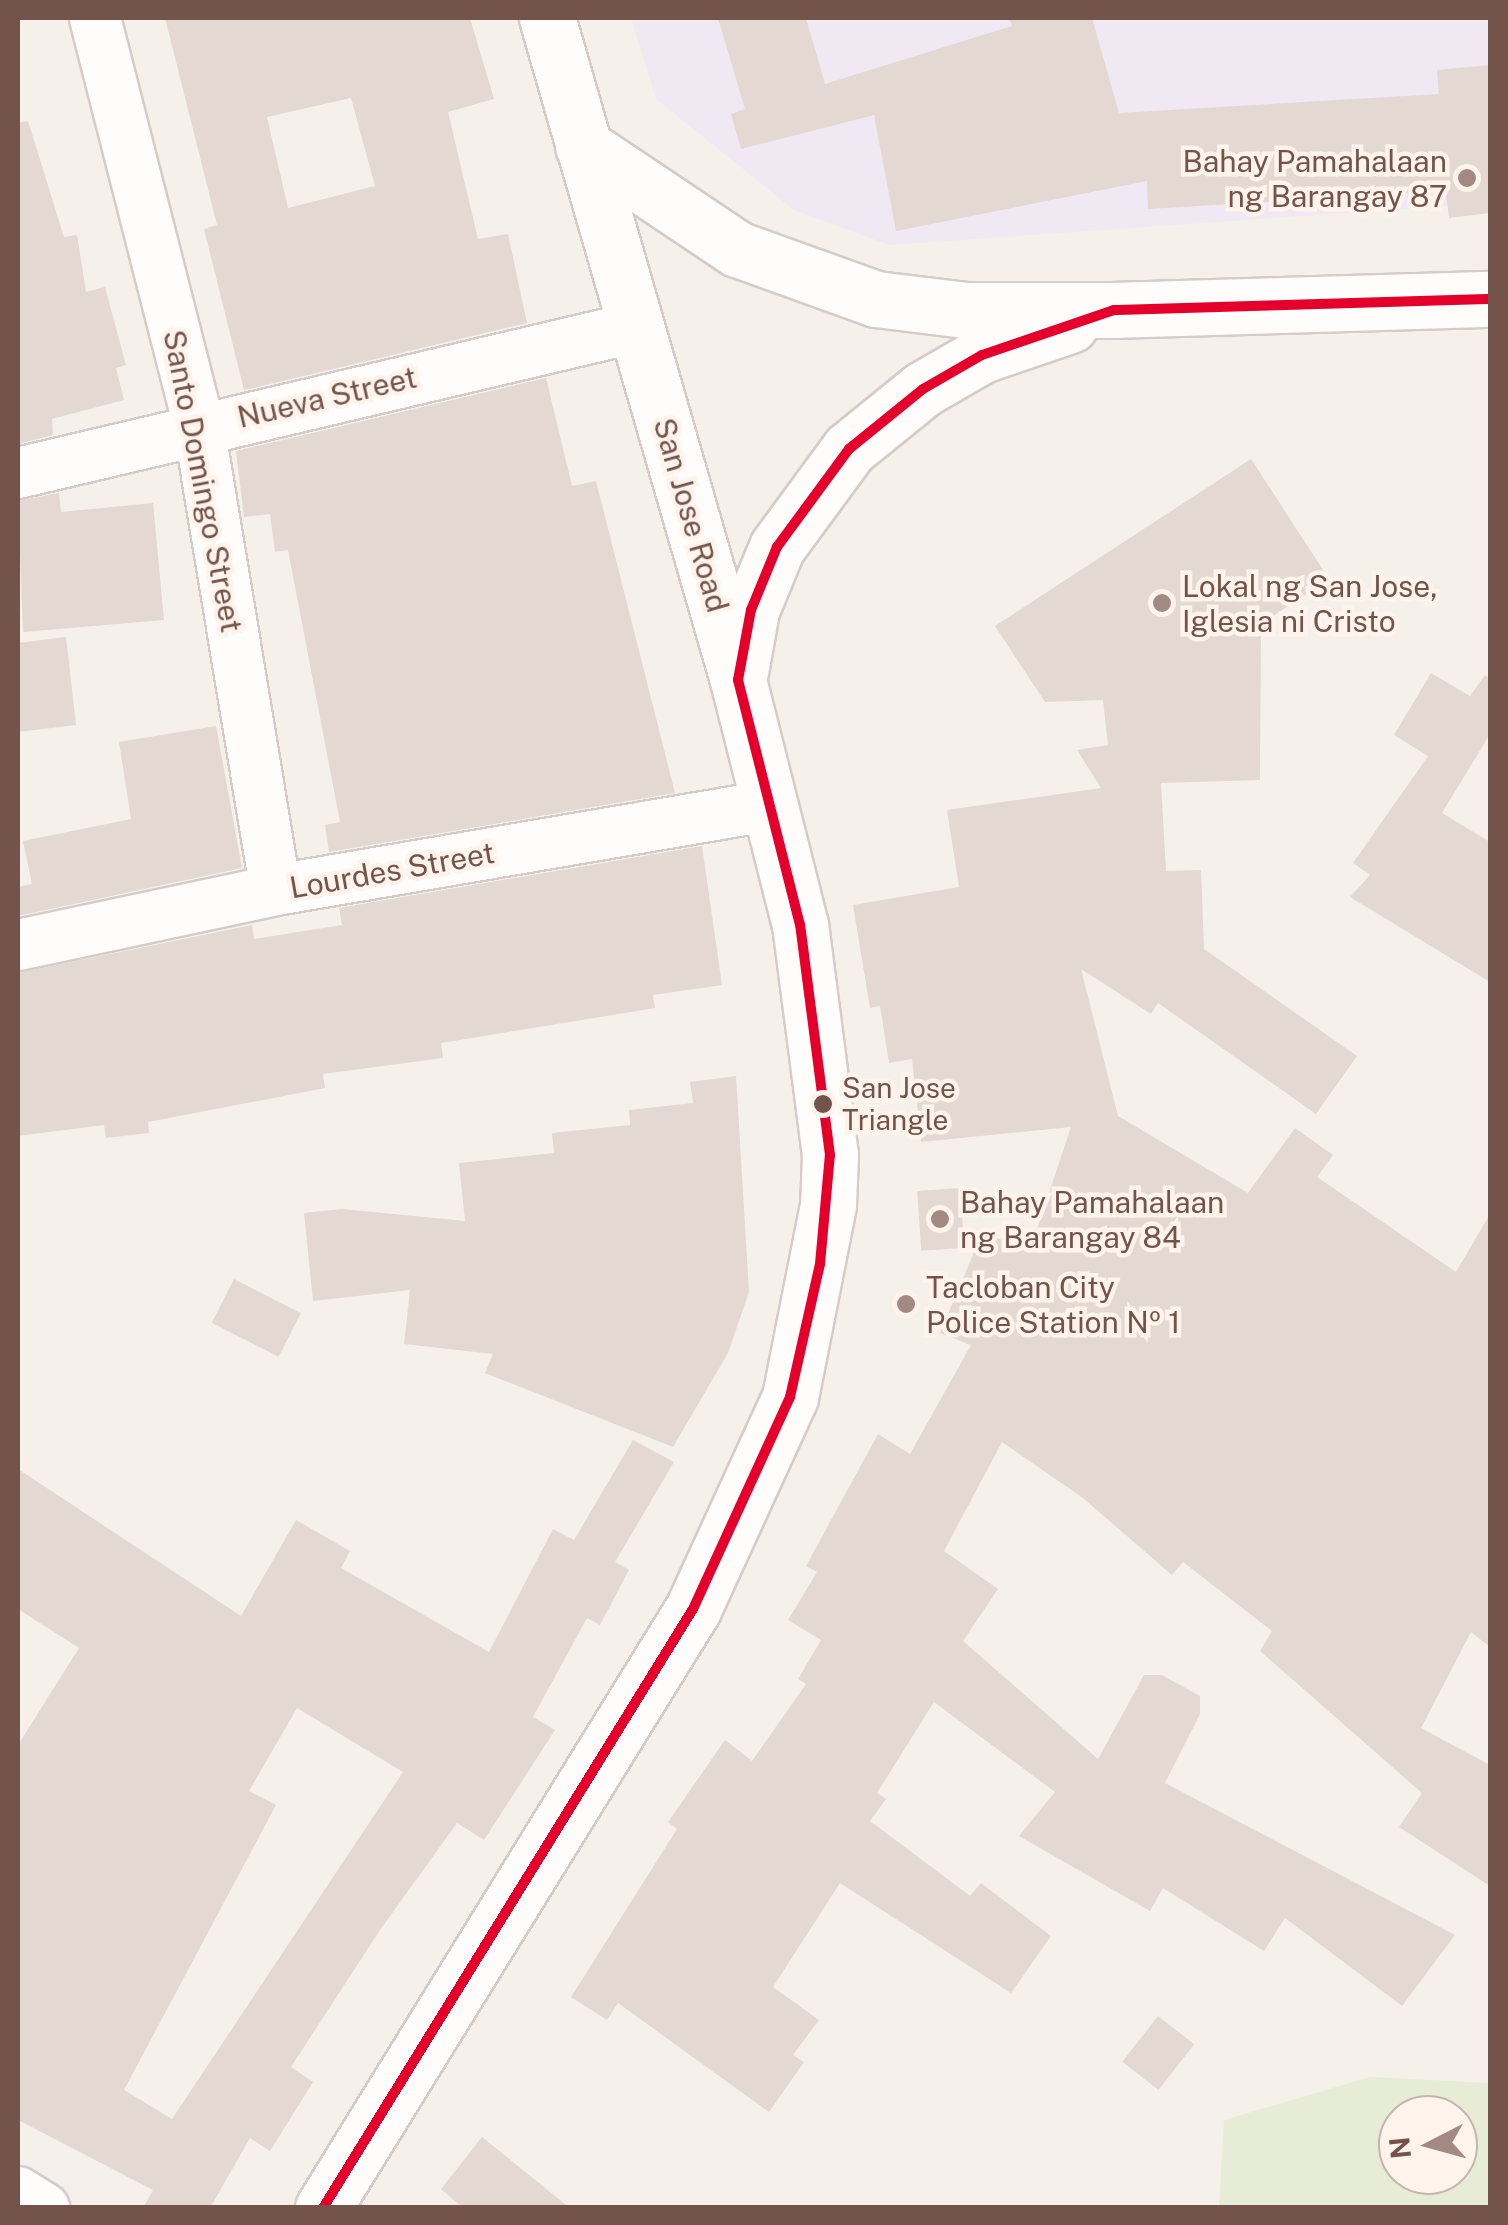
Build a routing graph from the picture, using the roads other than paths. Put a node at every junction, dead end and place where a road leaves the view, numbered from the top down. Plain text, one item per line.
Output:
1 (95, 18) edge
2 (547, 18) edge
3 (583, 146) junction
4 (1490, 299) edge
5 (1114, 310) junction
6 (637, 327) junction
7 (199, 426) junction
8 (18, 473) edge
9 (738, 680) junction
10 (768, 806) junction
11 (276, 890) junction
12 (18, 945) edge
13 (18, 2192) edge
14 (44, 2208) edge
15 (323, 2208) edge

1 - 7 street, Santo Domingo Street
2 - 3 main road, San Jose Road
3 - 5 main road
3 - 6 main road, San Jose Road
4 - 5 main road
5 - 9 main road
6 - 7 street, Nueva Street
6 - 9 main road, San Jose Road
7 - 8 street, Nueva Street
7 - 11 street, Santo Domingo Street
9 - 10 main road, San Jose Road
10 - 11 street, Lourdes Street
10 - 15 main road, San Jose Road
11 - 12 street, Lourdes Street
13 - 14 street

